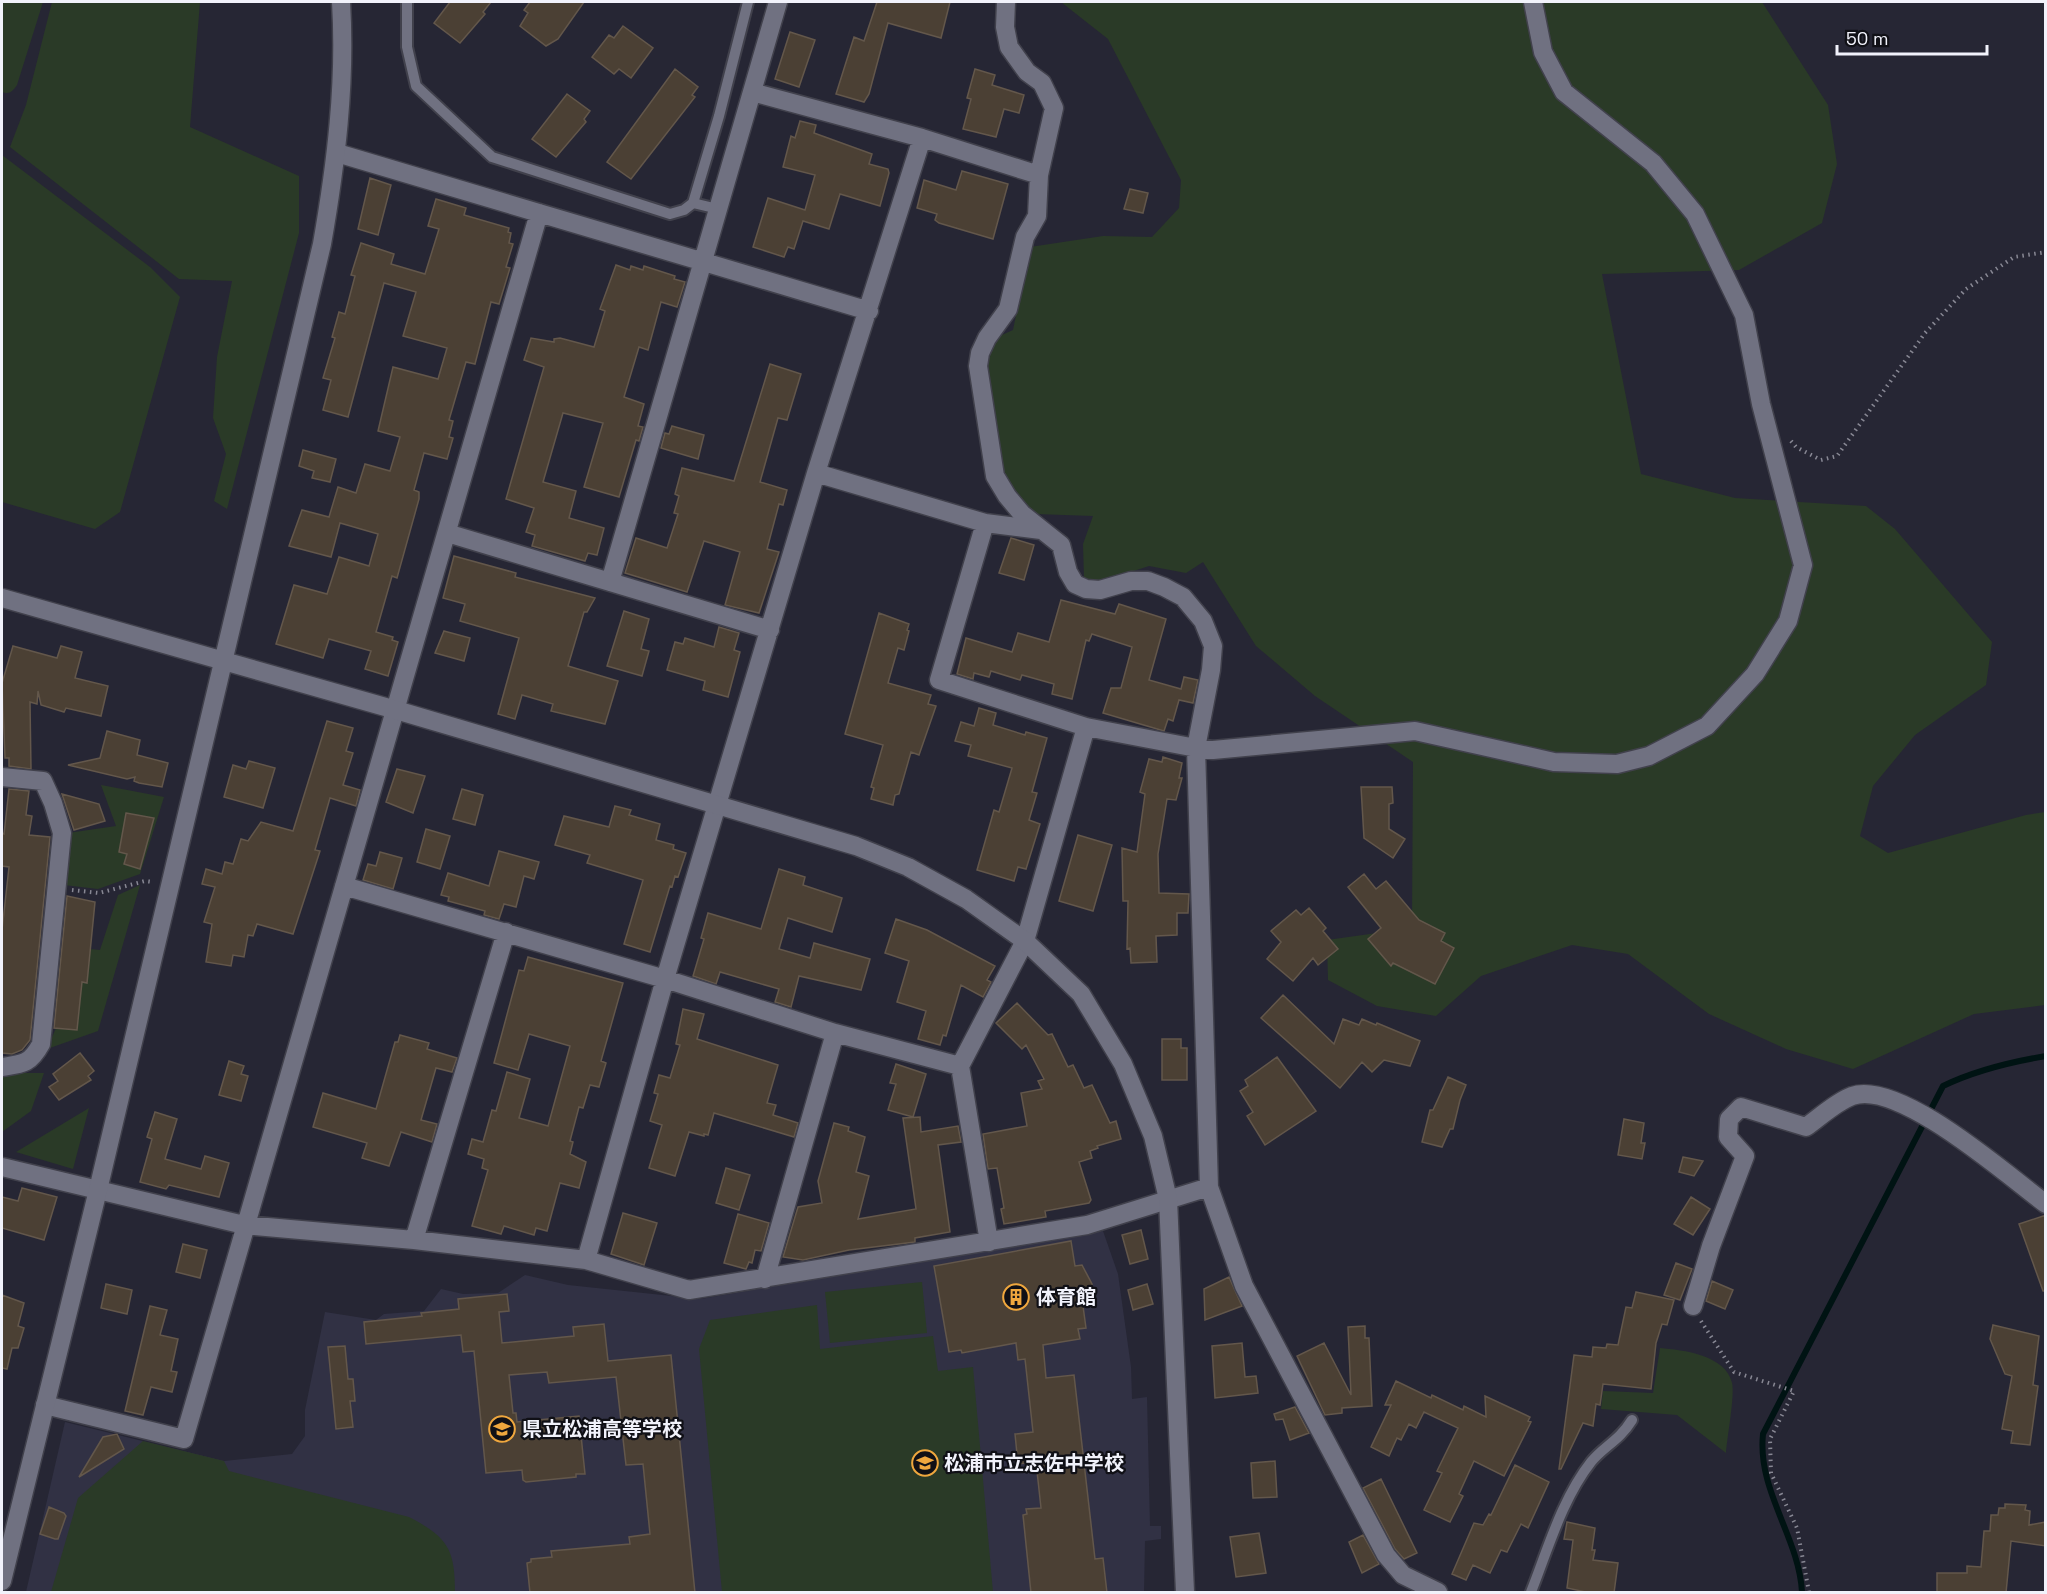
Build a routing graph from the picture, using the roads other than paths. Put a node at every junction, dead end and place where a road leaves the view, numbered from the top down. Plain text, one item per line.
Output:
1 (340, 2) edge
2 (407, 2) edge
3 (748, 2) edge
4 (778, 2) edge
5 (1006, 2) edge
6 (1533, 2) edge
7 (752, 92) junction
8 (922, 138) junction
9 (338, 153) junction
10 (1039, 175) junction
11 (693, 203) junction
12 (718, 209) junction
13 (538, 213) junction
14 (703, 261) junction
15 (870, 311) junction
16 (816, 473) junction
17 (985, 523) junction
18 (1047, 531) junction
19 (447, 533) junction
20 (610, 582) junction
21 (2, 598) edge
22 (770, 630) junction
23 (222, 660) junction
24 (396, 710) junction
25 (1086, 727) junction
26 (1196, 748) junction
27 (2, 777) edge
28 (718, 808) junction
29 (344, 886) junction
30 (506, 932) junction
31 (1025, 941) junction
32 (666, 979) junction
33 (835, 1033) junction
34 (960, 1066) junction
35 (2, 1067) edge
36 (2, 1167) edge
37 (1209, 1187) junction
38 (98, 1190) junction
39 (1168, 1199) junction
40 (2046, 1204) edge
41 (244, 1225) junction
42 (414, 1240) junction
43 (989, 1242) junction
44 (586, 1260) junction
45 (765, 1279) junction
46 (1693, 1306) road end
47 (45, 1405) junction
48 (1632, 1420) dead end
49 (2, 1581) edge
50 (1185, 1593) edge
51 (1438, 1593) edge
52 (1531, 1593) edge

1 - 9 street
2 - 11 lane
3 - 11 lane
4 - 7 street
5 - 10 street
6 - 26 street
7 - 8 street
7 - 12 street
8 - 10 street
8 - 15 street
9 - 13 street
9 - 23 street
10 - 18 street
11 - 12 lane
12 - 14 street
13 - 14 street
13 - 19 street
14 - 15 street
14 - 20 street
15 - 16 street
16 - 17 street
16 - 22 street
17 - 18 street
17 - 25 street
18 - 26 street
19 - 20 street
19 - 24 street
20 - 22 street
21 - 23 street
22 - 28 street
23 - 24 street
23 - 38 street
24 - 28 street
24 - 29 street
25 - 26 street
25 - 31 street
26 - 37 street
27 - 35 street
28 - 31 street
28 - 32 street
29 - 30 street
29 - 41 street
30 - 32 street
30 - 42 street
31 - 34 street
31 - 39 street
32 - 33 street
32 - 44 street
33 - 34 street
33 - 45 street
34 - 43 street
36 - 38 street
37 - 39 street
37 - 51 street
38 - 41 street
38 - 47 street
39 - 43 street
39 - 50 street
40 - 46 street
41 - 42 street
41 - 47 street
42 - 44 street
43 - 45 street
44 - 45 street
47 - 49 street
48 - 52 lane

